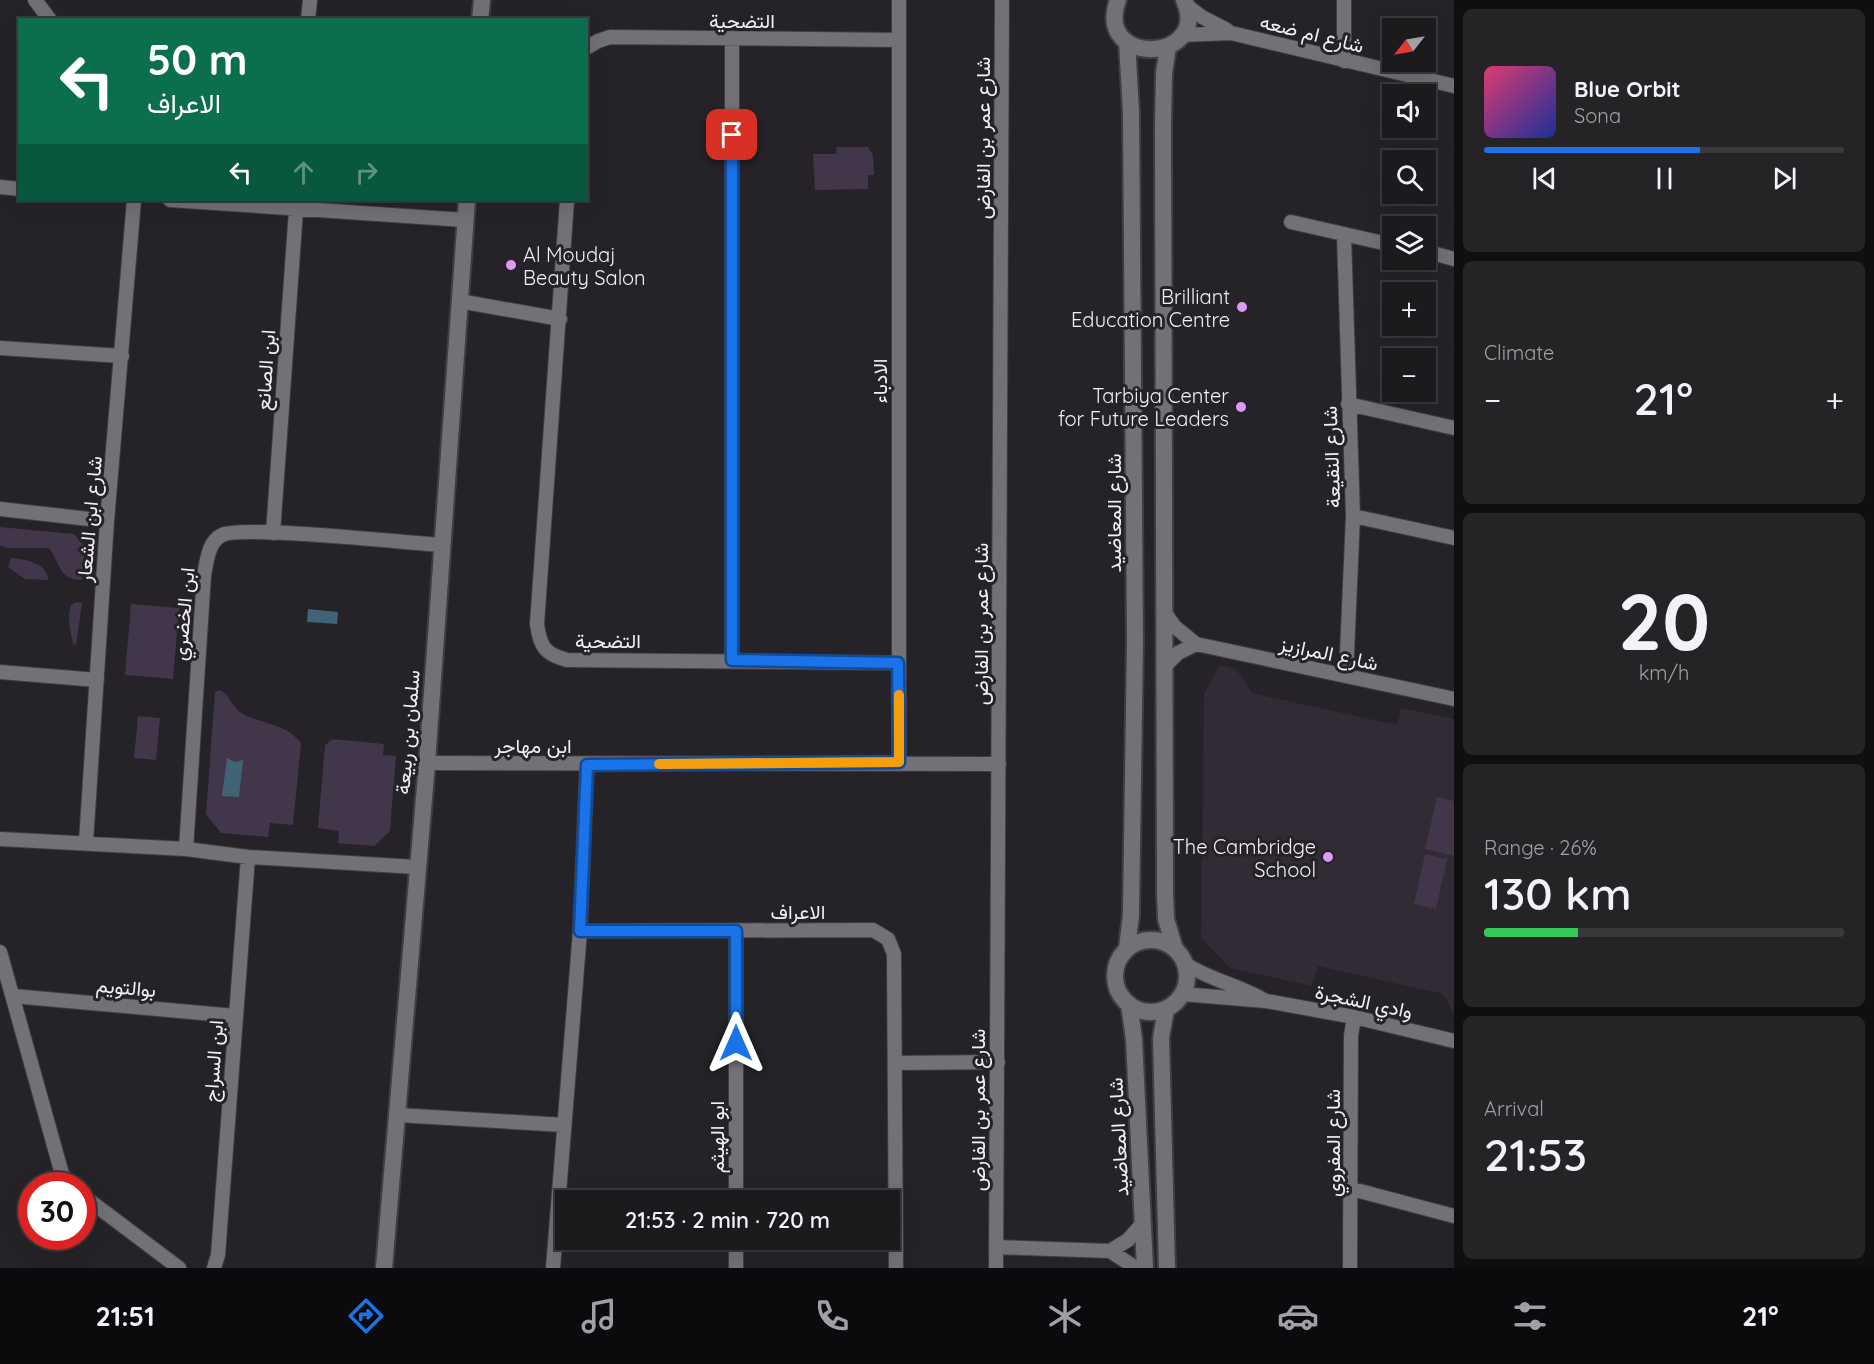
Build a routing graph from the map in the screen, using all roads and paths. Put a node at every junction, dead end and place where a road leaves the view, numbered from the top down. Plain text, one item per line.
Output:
1 (35, 0) edge
2 (310, 0) edge
3 (482, 0) edge
4 (899, 0) edge
5 (1002, 0) edge
6 (1118, 0) edge
7 (1344, 0) edge
8 (1185, 2) edge
9 (48, 18) edge
10 (308, 18) edge
11 (480, 18) edge
12 (1232, 33) junction
13 (1181, 35) junction
14 (899, 39) junction
15 (732, 40) junction
16 (1127, 42) junction
17 (588, 47) edge
18 (1168, 47) junction
19 (1344, 61) junction
20 (1454, 86) edge
21 (0, 187) edge
22 (18, 189) edge
23 (134, 201) edge
24 (183, 201) edge
25 (467, 201) edge
26 (567, 201) edge
27 (296, 210) junction
28 (465, 220) junction
29 (1291, 222) dead end
30 (1344, 236) junction
31 (1382, 243) edge
32 (1436, 254) edge
33 (1454, 259) edge
34 (459, 301) junction
35 (560, 319) junction
36 (0, 348) edge
37 (122, 356) junction
38 (1348, 404) junction
39 (1454, 428) edge
40 (0, 509) edge
41 (1353, 516) junction
42 (107, 521) junction
43 (273, 533) junction
44 (1454, 538) edge
45 (442, 545) junction
46 (1165, 613) junction
47 (1196, 644) junction
48 (732, 660) junction
49 (898, 663) junction
50 (1165, 666) junction
51 (0, 672) edge
52 (1346, 676) junction
53 (97, 680) junction
54 (1454, 699) edge
55 (899, 762) junction
56 (427, 764) junction
57 (999, 764) junction
58 (587, 765) junction
59 (0, 838) edge
60 (86, 842) junction
61 (186, 849) junction
62 (248, 857) junction
63 (416, 867) junction
64 (580, 931) junction
65 (736, 931) junction
66 (1127, 948) junction
67 (0, 952) edge
68 (1180, 956) junction
69 (1182, 994) junction
70 (13, 996) junction
71 (1266, 1001) junction
72 (1129, 1004) junction
73 (1166, 1009) junction
74 (235, 1016) junction
75 (1354, 1017) junction
76 (1454, 1041) edge
77 (998, 1062) junction
78 (896, 1063) junction
79 (398, 1115) junction
80 (564, 1125) junction
81 (61, 1172) edge
82 (1352, 1189) junction
83 (736, 1190) edge
84 (96, 1206) edge
85 (1454, 1216) edge
86 (1143, 1223) junction
87 (996, 1247) junction
88 (736, 1250) edge
89 (1110, 1251) junction
90 (179, 1268) edge
91 (214, 1268) edge
92 (384, 1268) edge
93 (553, 1268) edge
94 (736, 1268) edge
95 (896, 1268) edge
96 (996, 1268) edge
97 (1136, 1268) edge
98 (1145, 1268) edge
99 (1167, 1268) edge
100 (1350, 1268) edge

1 - 9 street
2 - 10 street
3 - 11 street
4 - 14 street, الادباء
5 - 57 street, شارع عمر بن الفارض
6 - 16 street, شارع المعاضيد
7 - 19 street
8 - 12 street, شارع ام ضعه
8 - 13 street
12 - 13 street, شارع ام ضعه
12 - 19 street, شارع ام ضعه
13 - 18 street
14 - 15 street, التضحية
14 - 49 street, الادباء
15 - 17 street, التضحية
15 - 48 street
16 - 18 street
16 - 66 street, شارع المعاضيد
18 - 46 street
19 - 20 street, شارع ام ضعه
21 - 22 street
23 - 37 street, شارع ابن الشعار
24 - 27 street
25 - 28 street, سلمان بن ربيعة
26 - 35 street, التضحية
27 - 28 street
27 - 43 street, ابن الصانع
28 - 34 street, سلمان بن ربيعة
29 - 30 street
30 - 31 street
30 - 38 street, شارع النقيعة
32 - 33 street
34 - 35 street
34 - 45 street, سلمان بن ربيعة
35 - 48 street, التضحية
36 - 37 street
37 - 42 street, شارع ابن الشعار
38 - 39 street
38 - 41 street, شارع النقيعة
40 - 42 street
41 - 44 street
41 - 52 street, شارع النقيعة
42 - 53 street, شارع ابن الشعار
43 - 45 street, ابن الخضري
43 - 61 street, ابن الخضري
45 - 56 street, سلمان بن ربيعة
46 - 47 street, شارع المرازيز
46 - 50 street
47 - 50 street
47 - 52 street, شارع المرازيز
48 - 49 street, التضحية
49 - 55 street, الادباء
50 - 68 street
51 - 53 street
52 - 54 street, شارع المرازيز
53 - 60 street, شارع ابن الشعار
55 - 57 street, ابن مهاجر
55 - 58 street, ابن مهاجر
56 - 58 street, ابن مهاجر
56 - 63 street, سلمان بن ربيعة
57 - 77 street, شارع عمر بن الفارض
58 - 64 street
59 - 60 street
60 - 61 street
61 - 62 street
62 - 63 street
62 - 74 street, ابن السراج
63 - 79 street, سلمان بن ربيعة
64 - 65 street, الاعراف
64 - 80 street
65 - 78 street, الاعراف
65 - 83 street, ابو الهيثم
66 - 68 street
66 - 72 street
67 - 70 street
68 - 69 street
68 - 71 street, وادي الشجرة
69 - 71 street, وادي الشجرة
69 - 73 street
70 - 74 street, بوالتويم
70 - 81 street
71 - 75 street, وادي الشجرة
72 - 73 street
72 - 86 street, شارع المعاضيد
73 - 99 street
74 - 91 street, ابن السراج
75 - 76 street, وادي الشجرة
75 - 82 street, شارع المفروي
77 - 78 street
77 - 87 street, شارع عمر بن الفارض
78 - 95 street, الاعراف
79 - 80 street
79 - 92 street, سلمان بن ربيعة
80 - 93 street
82 - 85 street
82 - 100 street, شارع المفروي
84 - 90 street
86 - 89 street
86 - 98 street, شارع المعاضيد
87 - 89 street
87 - 96 street, شارع عمر بن الفارض
88 - 94 street
89 - 97 street

